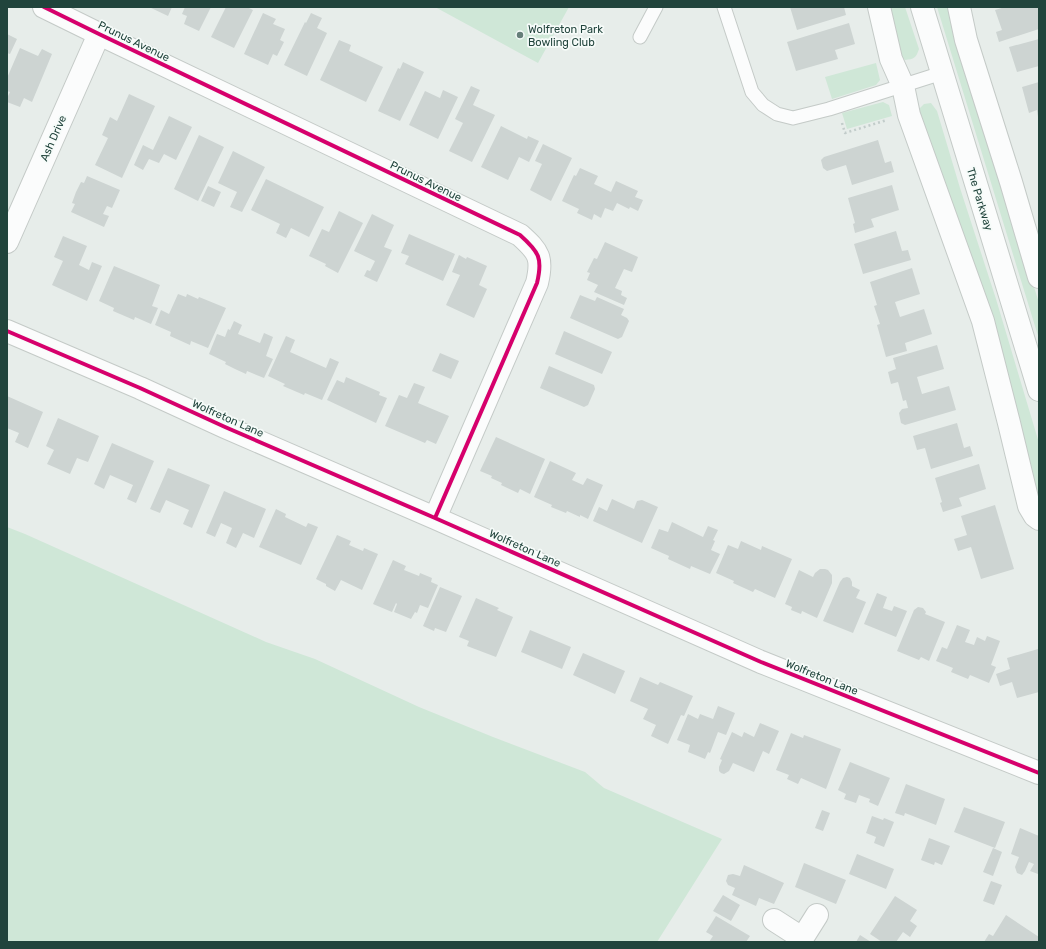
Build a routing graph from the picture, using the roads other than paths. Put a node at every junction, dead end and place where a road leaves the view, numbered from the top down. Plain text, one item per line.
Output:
1 (44, 7) edge
2 (656, 7) edge
3 (724, 7) edge
4 (879, 7) edge
5 (922, 7) edge
6 (959, 7) edge
7 (99, 34) junction
8 (640, 37) dead end
9 (942, 74) junction
10 (903, 86) junction
11 (7, 242) edge
12 (1039, 277) edge
13 (7, 331) edge
14 (1039, 390) edge
15 (435, 518) junction
16 (1039, 519) edge
17 (1039, 773) edge
18 (817, 915) dead end
19 (774, 920) dead end
20 (801, 940) edge

1 - 7 street, Prunus Avenue
2 - 8 lane
3 - 10 lane
4 - 10 street
5 - 9 street, The Parkway
6 - 12 street
7 - 11 street, Ash Drive
7 - 15 street, Prunus Avenue
9 - 10 lane
9 - 14 street, The Parkway
10 - 16 street
13 - 15 street, Wolfreton Lane
15 - 17 street, Wolfreton Lane
18 - 20 street
19 - 20 street

